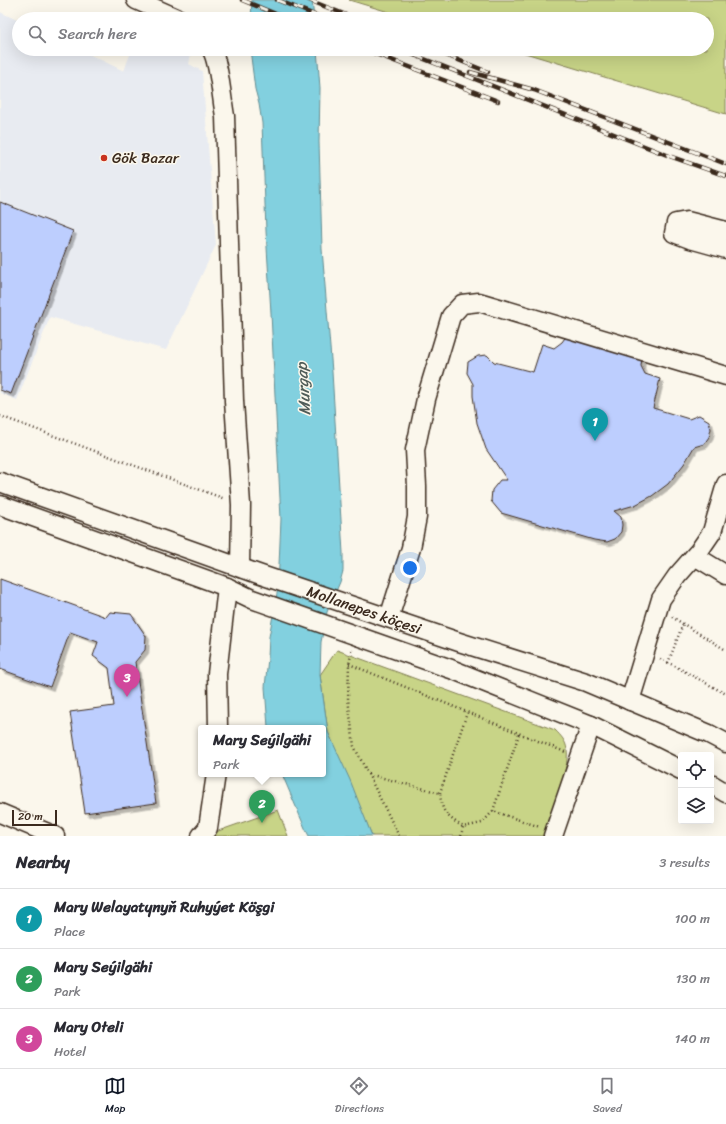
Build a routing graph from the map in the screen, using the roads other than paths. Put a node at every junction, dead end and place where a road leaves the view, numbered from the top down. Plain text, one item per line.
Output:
1 (136, 0) edge
2 (163, 12) edge
3 (214, 56) edge
4 (726, 231) edge
5 (726, 248) edge
6 (726, 376) edge
7 (0, 482) edge
8 (726, 484) edge
9 (0, 505) edge
10 (694, 556) junction
11 (240, 568) junction
12 (726, 575) edge
13 (227, 587) junction
14 (389, 618) junction
15 (459, 642) junction
16 (451, 668) junction
17 (630, 701) junction
18 (218, 725) edge
19 (591, 725) junction
20 (726, 743) edge
21 (678, 768) edge
22 (216, 777) edge
23 (714, 786) edge
24 (726, 793) edge
25 (0, 813) edge
26 (554, 834) edge
27 (55, 836) edge
28 (200, 836) edge

1 - 2 street
3 - 11 street
4 - 5 street
6 - 14 street
7 - 11 street, Mollanepes köçesi
8 - 10 street
9 - 13 street, Mollanepes köçesi
10 - 12 street
10 - 17 street
11 - 14 street, Mollanepes köçesi
13 - 16 street, Mollanepes köçesi
13 - 18 street
14 - 15 street, Mollanepes köçesi
15 - 16 street
15 - 17 street, Mollanepes köçesi
16 - 19 street, Mollanepes köçesi
17 - 20 street, Mollanepes köçesi
19 - 21 street, Mollanepes köçesi
19 - 26 street
22 - 28 street
23 - 24 street
25 - 27 street

